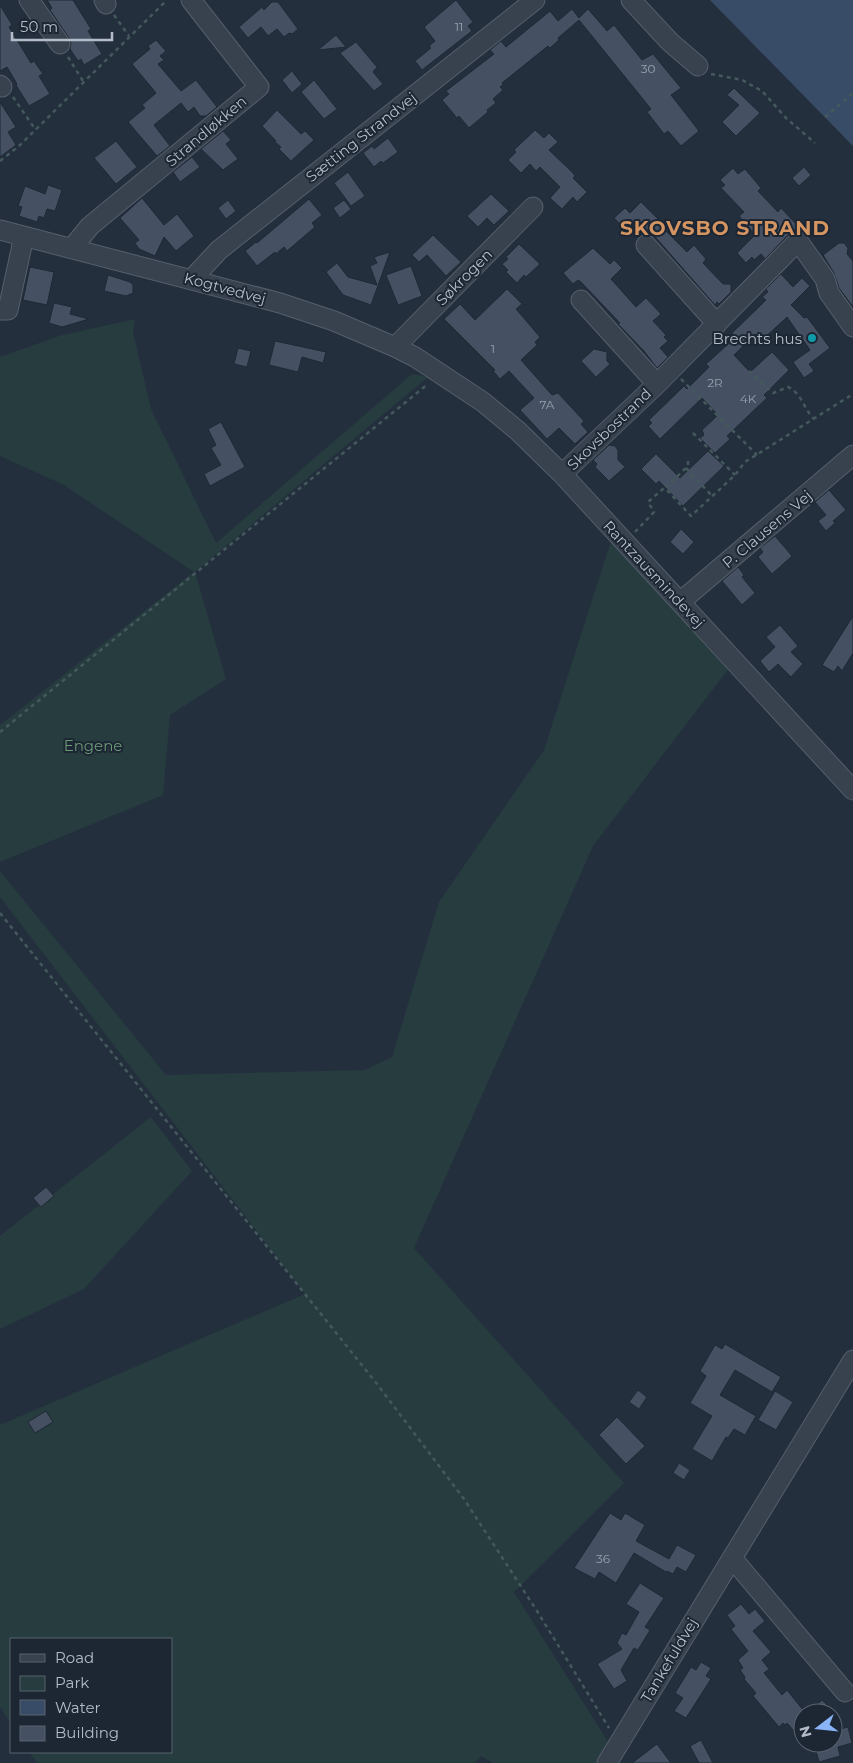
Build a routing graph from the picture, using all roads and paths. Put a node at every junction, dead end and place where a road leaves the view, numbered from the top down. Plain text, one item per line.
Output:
1 (29, 0) edge
2 (167, 0) edge
3 (191, 0) edge
4 (534, 0) edge
5 (631, 0) edge
6 (105, 2) edge
7 (129, 36) junction
8 (60, 44) joint
9 (698, 66) joint
10 (83, 81) junction
11 (1, 86) edge
12 (853, 93) edge
13 (825, 117) dead end
14 (35, 129) junction
15 (815, 143) dead end
16 (0, 161) edge
17 (533, 207) dead end
18 (0, 230) edge
19 (24, 236) junction
20 (646, 245) dead end
21 (72, 248) junction
22 (192, 279) junction
23 (581, 300) dead end
24 (0, 310) edge
25 (717, 324) junction
26 (853, 327) edge
27 (395, 347) junction
28 (671, 370) junction
29 (749, 371) dead end
30 (440, 374) junction
31 (657, 384) junction
32 (853, 394) edge
33 (814, 419) junction
34 (693, 433) dead end
35 (757, 455) junction
36 (853, 455) edge
37 (688, 461) dead end
38 (686, 468) junction
39 (562, 474) junction
40 (735, 475) junction
41 (664, 488) junction
42 (712, 496) junction
43 (625, 542) junction
44 (680, 602) junction
45 (0, 732) edge
46 (853, 790) edge
47 (0, 913) edge
48 (853, 1360) edge
49 (732, 1558) junction
50 (845, 1692) dead end
51 (619, 1743) junction
52 (607, 1763) edge

1 - 8 street
2 - 7 path
3 - 21 street, Strandløkken
4 - 22 street, Sætting Strandvej
5 - 9 street
6 - 7 path
7 - 10 path
8 - 10 path
9 - 15 path
10 - 14 path
11 - 14 path
12 - 13 path
14 - 16 path
17 - 27 street, Søkrogen
18 - 19 street, Kogtvedvej
19 - 21 street, Kogtvedvej
19 - 24 street
20 - 25 street
21 - 22 street, Kogtvedvej
22 - 27 street, Kogtvedvej
23 - 31 street, Skovsbostrand
25 - 26 street, Skovsbostrand
25 - 28 street, Skovsbostrand
27 - 30 street, Kogtvedvej
28 - 31 street, Skovsbostrand
28 - 35 path
29 - 33 path
30 - 39 street, Rantzausmindevej
30 - 45 path
31 - 39 street, Skovsbostrand
32 - 33 path
33 - 35 path
34 - 40 path
35 - 40 path
36 - 44 street, P. Clausens Vej
37 - 38 path
38 - 41 path
38 - 42 path
39 - 43 street, Rantzausmindevej
40 - 42 path
41 - 42 path
41 - 43 path
43 - 44 street, Rantzausmindevej
44 - 46 street, Rantzausmindevej
47 - 51 path
48 - 49 street, Tankefuldvej
49 - 50 street
49 - 51 street, Tankefuldvej
51 - 52 street, Tankefuldvej

